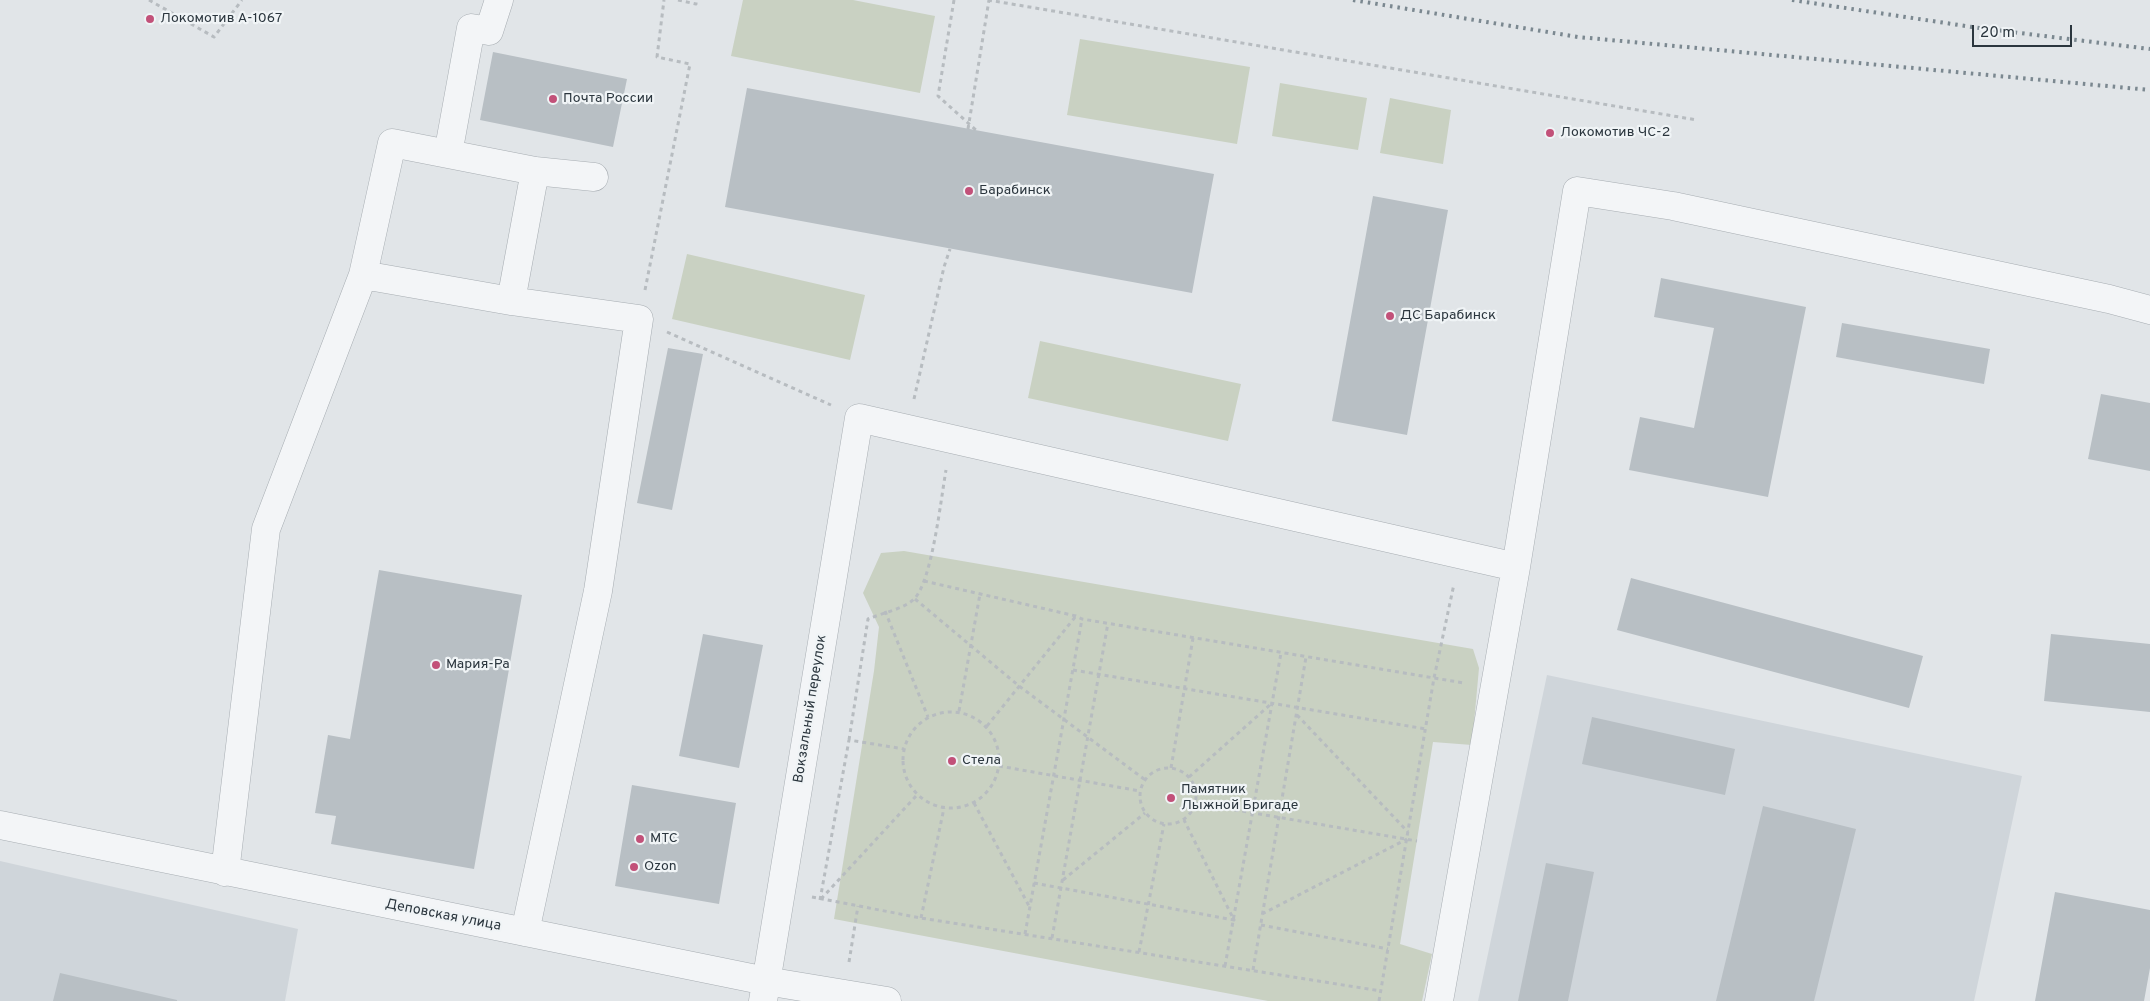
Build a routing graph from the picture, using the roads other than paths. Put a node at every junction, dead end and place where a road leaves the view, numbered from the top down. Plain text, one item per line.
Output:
1 (499, 0) edge
2 (448, 154) junction
3 (535, 171) junction
4 (594, 177) dead end
5 (363, 275) junction
6 (511, 301) junction
7 (2150, 310) edge
8 (1516, 566) junction
9 (0, 825) edge
10 (225, 872) junction
11 (524, 932) junction
12 (764, 991) edge
13 (887, 1001) edge
14 (1439, 1001) edge

1 - 2 street
2 - 3 street
2 - 5 street
3 - 4 street
3 - 6 street
5 - 6 street
5 - 10 street
6 - 11 street
7 - 8 street
8 - 12 street, Вокзальный переулок
8 - 14 street
9 - 10 street, Деповская улица
10 - 11 street, Деповская улица
11 - 12 street, Деповская улица
12 - 13 street, Деповская улица

